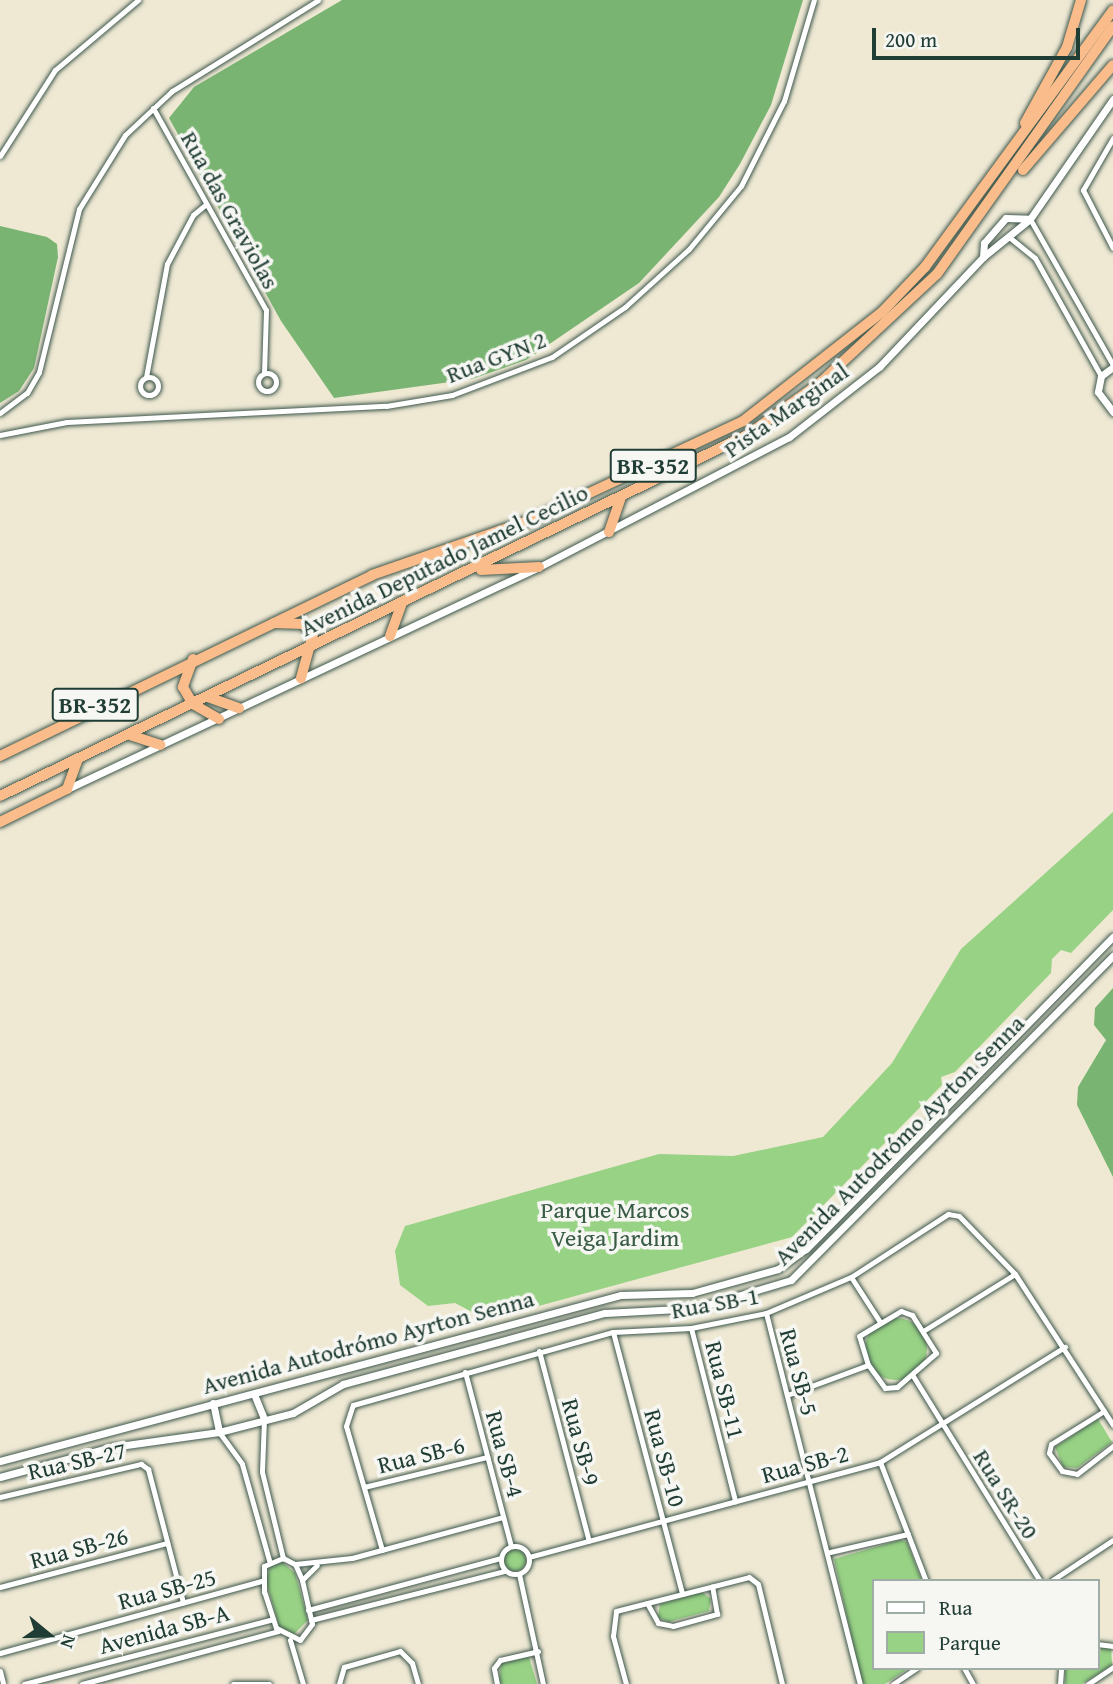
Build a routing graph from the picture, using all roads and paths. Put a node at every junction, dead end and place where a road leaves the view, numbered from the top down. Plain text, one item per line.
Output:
1 (138, 0) edge
2 (318, 0) edge
3 (814, 0) edge
4 (1081, 0) edge
5 (1113, 10) edge
6 (1113, 26) edge
7 (1113, 65) edge
8 (1113, 99) edge
9 (153, 108) junction
10 (1113, 138) edge
11 (0, 156) edge
12 (206, 204) junction
13 (971, 207) junction
14 (984, 216) junction
15 (1030, 219) junction
16 (1009, 237) junction
17 (1113, 248) edge
18 (983, 257) junction
19 (1113, 366) edge
20 (264, 373) dead end
21 (1101, 376) junction
22 (146, 377) dead end
23 (1113, 412) edge
24 (0, 414) edge
25 (0, 435) edge
26 (621, 497) junction
27 (609, 532) junction
28 (539, 566) junction
29 (477, 570) junction
30 (402, 603) junction
31 (270, 623) junction
32 (390, 636) junction
33 (313, 646) junction
34 (193, 659) junction
35 (302, 678) junction
36 (208, 697) junction
37 (193, 704) junction
38 (239, 708) junction
39 (219, 719) junction
40 (130, 735) junction
41 (160, 745) junction
42 (0, 756) edge
43 (78, 758) junction
44 (67, 789) junction
45 (0, 796) edge
46 (0, 822) edge
47 (1113, 937) edge
48 (1113, 956) edge
49 (902, 1148) junction
50 (911, 1159) junction
51 (1015, 1274) junction
52 (851, 1277) junction
53 (766, 1313) junction
54 (880, 1322) junction
55 (691, 1328) junction
56 (923, 1331) junction
57 (613, 1332) junction
58 (1065, 1347) junction
59 (539, 1352) junction
60 (868, 1365) junction
61 (465, 1372) junction
62 (913, 1376) junction
63 (254, 1394) junction
64 (787, 1395) junction
65 (213, 1403) junction
66 (1104, 1411) junction
67 (264, 1419) junction
68 (943, 1425) junction
69 (1113, 1425) edge
70 (219, 1432) junction
71 (1113, 1446) edge
72 (487, 1457) junction
73 (0, 1461) edge
74 (880, 1462) junction
75 (0, 1477) edge
76 (809, 1480) junction
77 (364, 1488) junction
78 (0, 1497) edge
79 (735, 1501) junction
80 (503, 1517) junction
81 (663, 1521) junction
82 (908, 1534) junction
83 (1113, 1540) edge
84 (589, 1541) junction
85 (167, 1543) junction
86 (511, 1546) junction
87 (382, 1550) junction
88 (830, 1552) junction
89 (283, 1558) junction
90 (500, 1558) junction
91 (529, 1558) junction
92 (269, 1560) junction
93 (295, 1564) junction
94 (317, 1565) junction
95 (505, 1570) junction
96 (519, 1574) junction
97 (925, 1579) edge
98 (1039, 1579) edge
99 (1054, 1579) edge
100 (302, 1580) junction
101 (262, 1581) junction
102 (396, 1586) junction
103 (712, 1586) junction
104 (0, 1587) edge
105 (682, 1594) junction
106 (399, 1598) junction
107 (183, 1602) junction
108 (647, 1603) junction
109 (308, 1610) junction
110 (273, 1619) junction
111 (311, 1620) junction
112 (278, 1631) junction
113 (290, 1640) junction
114 (190, 1641) junction
115 (538, 1651) junction
116 (0, 1653) edge
117 (192, 1654) junction
118 (1113, 1667) edge
119 (914, 1670) edge
120 (0, 1671) edge
121 (2, 1684) edge
122 (11, 1684) edge
123 (24, 1684) edge
124 (82, 1684) edge
125 (233, 1684) edge
126 (269, 1684) edge
127 (303, 1684) edge
128 (339, 1684) edge
129 (418, 1684) edge
130 (498, 1684) edge
131 (543, 1684) edge
132 (626, 1684) edge
133 (782, 1684) edge
134 (860, 1684) edge
135 (893, 1684) edge
136 (1088, 1684) edge

1 - 11 street
2 - 9 street
3 - 25 street, Rua GYN 2
4 - 13 highway
5 - 13 highway, Avenida Deputado Jamel Cecilio / BR-352
6 - 14 highway, Avenida Deputado Jamel Cecilio / BR-352
7 - 14 highway
8 - 15 street, Pista Marginal
9 - 12 street, Rua das Graviolas
9 - 24 street
10 - 17 street
12 - 20 street, Rua das Graviolas
12 - 22 street
13 - 31 highway, Avenida Deputado Jamel Cecilio / BR-352
14 - 26 highway, Avenida Deputado Jamel Cecilio / BR-352
15 - 16 street, Pista Marginal
15 - 18 street
15 - 19 street
16 - 18 street, Pista Marginal
16 - 21 street
18 - 27 street, Pista Marginal
19 - 21 street
21 - 23 street
26 - 27 highway
26 - 29 highway, Avenida Deputado Jamel Cecilio / BR-352
27 - 28 street, Pista Marginal
28 - 29 highway
28 - 32 street, Pista Marginal
29 - 30 highway, Avenida Deputado Jamel Cecilio / BR-352
30 - 32 highway
30 - 33 highway, Avenida Deputado Jamel Cecilio / BR-352
31 - 33 highway
31 - 34 highway, Avenida Deputado Jamel Cecilio / BR-352
32 - 35 street, Pista Marginal
33 - 35 highway
33 - 36 highway, Avenida Deputado Jamel Cecilio / BR-352
34 - 37 highway
34 - 42 highway, BR-352
35 - 38 street, Pista Marginal
36 - 37 highway, Avenida Deputado Jamel Cecilio / BR-352
36 - 38 highway
37 - 39 highway
37 - 40 highway, Avenida Deputado Jamel Cecilio / BR-352
38 - 39 street, Pista Marginal
39 - 41 street, Pista Marginal
40 - 41 highway
40 - 43 highway, Avenida Deputado Jamel Cecilio / BR-352
41 - 44 street, Pista Marginal
43 - 44 highway
43 - 45 highway, Avenida Deputado Jamel Cecilio / BR-352
44 - 46 highway
47 - 49 street, Avenida Autodrómo Ayrton Senna
48 - 50 street, Avenida Autodrómo Ayrton Senna
49 - 50 street
49 - 63 street, Avenida Autodrómo Ayrton Senna
50 - 67 street, Avenida Autodrómo Ayrton Senna
51 - 52 street, Rua SB-1
51 - 56 street
51 - 58 street, Rua SB-1
52 - 53 street, Rua SB-1
52 - 54 street
53 - 55 street, Rua SB-1
53 - 64 street, Rua SB-5
54 - 56 street
54 - 60 street
55 - 57 street, Rua SB-1
55 - 79 street, Rua SB-11
56 - 62 street
57 - 59 street, Rua SB-1
57 - 81 street, Rua SB-10
58 - 66 street, Rua SB-1
58 - 68 street, Rua SB-2
59 - 61 street, Rua SB-1
59 - 84 street, Rua SB-9
60 - 62 street
60 - 64 street
61 - 72 street, Rua SB-4
61 - 77 street, Rua SB-1
62 - 68 street, Rua SR-20
63 - 65 street, Avenida Autodrómo Ayrton Senna
63 - 67 street
64 - 76 street, Rua SB-5
65 - 70 street
65 - 73 street, Avenida Autodrómo Ayrton Senna
66 - 69 street, Rua SB-1
66 - 71 street
67 - 70 street, Avenida Autodrómo Ayrton Senna
67 - 89 street
68 - 74 street, Rua SB-2
68 - 98 street, Rua SR-20
70 - 75 street, Avenida Autodrómo Ayrton Senna
70 - 92 street
72 - 77 street, Rua SB-6
72 - 80 street, Rua SB-4
74 - 76 street, Rua SB-2
74 - 82 street
76 - 79 street, Rua SB-2
76 - 88 street, Rua SB-5
77 - 87 street, Rua SB-1
78 - 85 street, Rua SB-27
79 - 81 street, Rua SB-2
80 - 86 street, Rua SB-4
80 - 87 street
81 - 84 street, Rua SB-2
81 - 105 street, Rua SB-10
82 - 88 street
82 - 97 street
83 - 99 street
84 - 91 street, Rua SB-2
85 - 104 street, Rua SB-26
85 - 107 street, Rua SB-27
86 - 90 street
86 - 91 street
87 - 94 street
88 - 134 street, Rua SB-5
89 - 92 street
89 - 93 street
90 - 95 street
90 - 102 street
91 - 96 street
92 - 101 street
93 - 94 street
93 - 100 street
94 - 100 street
95 - 96 street
95 - 106 street
96 - 115 street
100 - 109 street
101 - 107 street, Rua SB-25
101 - 110 street
102 - 106 street
102 - 109 street
103 - 105 street
103 - 108 street
103 - 133 street
105 - 108 street
106 - 111 street
107 - 116 street, Rua SB-25
108 - 132 street
109 - 111 street
110 - 112 street
110 - 114 street, Avenida SB-A
111 - 113 street
112 - 113 street
112 - 117 street, Avenida SB-A
113 - 127 street
114 - 117 street
114 - 123 street, Avenida SB-A
115 - 130 street
115 - 131 street
117 - 124 street, Avenida SB-A
118 - 136 street
119 - 135 street
120 - 121 street
121 - 122 street
125 - 126 street
128 - 129 street

